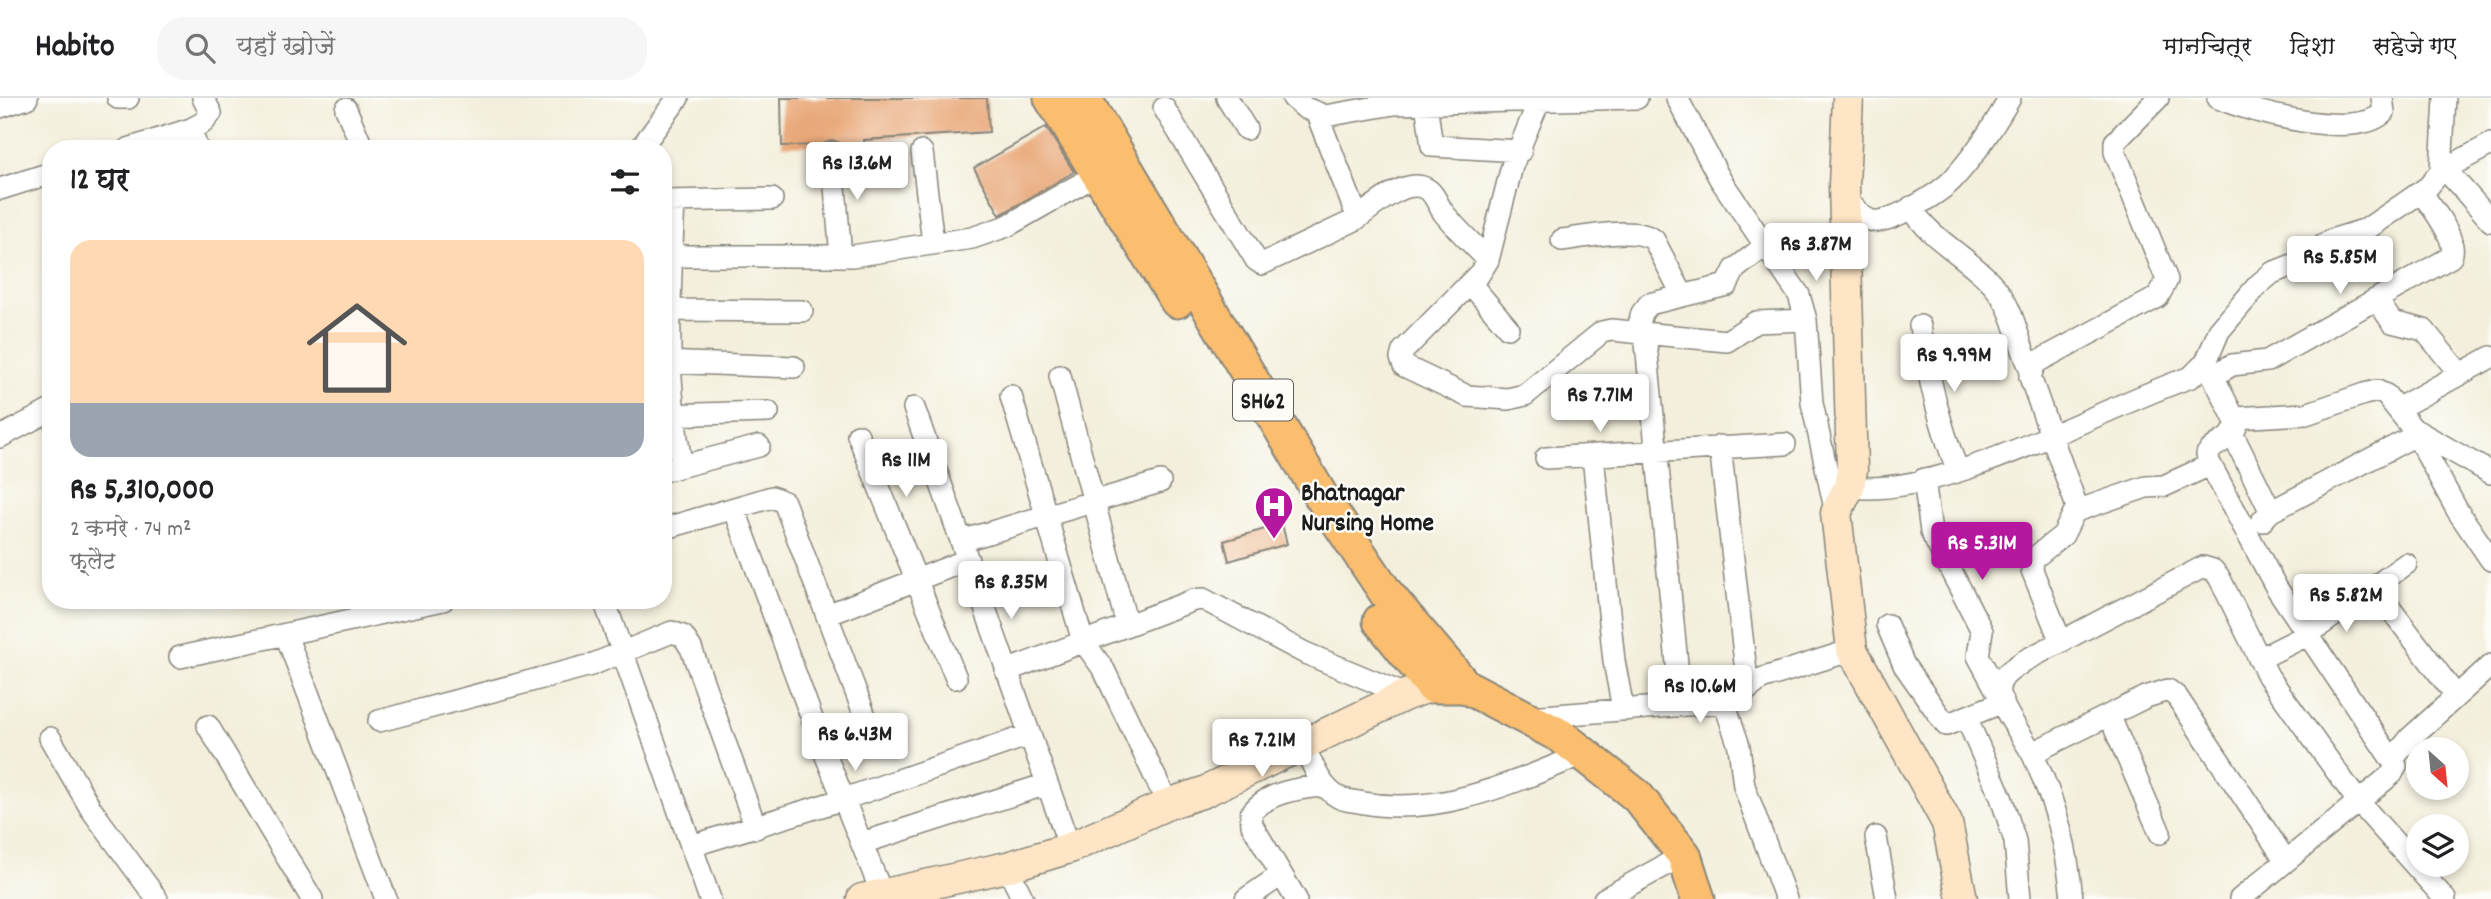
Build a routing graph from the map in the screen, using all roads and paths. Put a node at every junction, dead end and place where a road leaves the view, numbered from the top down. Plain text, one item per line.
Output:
1 (27, 98) edge
2 (118, 98) edge
3 (128, 98) edge
4 (203, 98) edge
5 (678, 98) edge
6 (1051, 98) edge
7 (1084, 98) edge
8 (1227, 98) edge
9 (1293, 98) edge
10 (1637, 98) edge
11 (1677, 98) edge
12 (1848, 98) edge
13 (2010, 98) edge
14 (2158, 98) edge
15 (2218, 98) edge
16 (2382, 98) edge
17 (2445, 98) edge
18 (1506, 100) edge
19 (1539, 101) junction
20 (1426, 103) junction
21 (1348, 106) edge
22 (0, 107) edge
23 (1164, 108) dead end
24 (346, 109) dead end
25 (1316, 112) junction
26 (1246, 129) dead end
27 (194, 139) edge
28 (359, 140) edge
29 (647, 140) edge
30 (2491, 144) edge
31 (1521, 151) junction
32 (922, 152) dead end
33 (832, 153) dead end
34 (2443, 170) junction
35 (1097, 174) junction
36 (42, 176) edge
37 (0, 189) edge
38 (2421, 191) junction
39 (1844, 197) junction
40 (772, 199) dead end
41 (672, 201) edge
42 (1911, 207) junction
43 (1354, 220) junction
44 (2491, 220) edge
45 (1562, 240) dead end
46 (933, 243) junction
47 (1765, 246) junction
48 (672, 256) edge
49 (841, 256) junction
50 (1488, 260) junction
51 (1470, 283) junction
52 (1682, 294) junction
53 (2377, 300) junction
54 (672, 310) edge
55 (802, 311) dead end
56 (1806, 320) junction
57 (1920, 326) dead end
58 (1508, 328) dead end
59 (1641, 333) junction
60 (2491, 357) edge
61 (672, 362) edge
62 (793, 366) dead end
63 (2209, 369) junction
64 (2031, 370) junction
65 (2460, 374) junction
66 (1060, 376) dead end
67 (1012, 396) dead end
68 (914, 408) dead end
69 (2399, 408) junction
70 (768, 412) dead end
71 (42, 415) edge
72 (672, 415) edge
73 (2234, 427) junction
74 (2414, 432) junction
75 (2052, 433) junction
76 (858, 435) dead end
77 (0, 437) edge
78 (1785, 444) dead end
79 (760, 446) dead end
80 (1720, 446) junction
81 (1656, 453) junction
82 (1593, 456) junction
83 (1546, 458) dead end
84 (2210, 465) junction
85 (673, 469) edge
86 (1958, 471) junction
87 (2491, 473) edge
88 (1924, 479) junction
89 (1160, 482) dead end
90 (1842, 500) junction
91 (1092, 502) junction
92 (734, 508) junction
93 (2076, 512) junction
94 (2270, 512) junction
95 (1047, 516) junction
96 (672, 526) edge
97 (2244, 530) junction
98 (964, 550) junction
99 (2491, 560) edge
100 (2406, 564) dead end
101 (916, 579) junction
102 (2374, 587) junction
103 (403, 609) edge
104 (607, 609) edge
105 (827, 615) junction
106 (1127, 625) junction
107 (1887, 625) dead end
108 (286, 635) junction
109 (2307, 635) junction
110 (1083, 641) junction
111 (2061, 642) junction
112 (622, 650) junction
113 (1852, 650) junction
114 (180, 657) dead end
115 (2259, 659) junction
116 (2491, 665) edge
117 (1006, 671) junction
118 (956, 678) dead end
119 (1465, 687) junction
120 (1748, 689) junction
121 (1419, 690) junction
122 (2456, 696) junction
123 (2001, 699) junction
124 (1724, 702) junction
125 (1681, 705) junction
126 (1623, 709) junction
127 (2109, 715) junction
128 (1528, 717) junction
129 (1966, 717) junction
130 (379, 721) dead end
131 (208, 726) dead end
132 (1029, 735) junction
133 (50, 738) dead end
134 (1303, 744) junction
135 (824, 751) junction
136 (1586, 753) junction
137 (2032, 753) junction
138 (2393, 758) junction
139 (1047, 784) junction
140 (1324, 786) junction
141 (844, 799) junction
142 (2357, 800) junction
143 (1168, 804) junction
144 (756, 828) junction
145 (2160, 833) dead end
146 (1876, 837) dead end
147 (862, 843) junction
148 (691, 846) junction
149 (1070, 848) junction
150 (1684, 855) junction
151 (2286, 861) junction
152 (1007, 867) junction
153 (1281, 875) junction
154 (1695, 895) edge
155 (885, 897) edge
156 (157, 899) edge
157 (312, 899) edge
158 (386, 899) edge
159 (710, 899) edge
160 (1023, 899) edge
161 (1246, 899) edge
162 (1296, 899) edge
163 (1604, 899) edge
164 (1786, 899) edge
165 (1887, 899) edge
166 (1962, 899) edge
167 (2020, 899) edge
168 (2073, 899) edge
169 (2240, 899) edge
170 (2445, 899) edge

1 - 22 street
2 - 3 street
4 - 27 street
5 - 29 street
6 - 35 main road
7 - 119 main road, SH62
8 - 26 street
9 - 25 street
10 - 19 street
11 - 47 street
12 - 39 street
13 - 42 street
14 - 64 street
15 - 16 street
17 - 34 street
18 - 19 street
18 - 20 street
19 - 31 street
20 - 21 street
20 - 31 street
21 - 25 street
23 - 43 street
24 - 28 street
25 - 43 street
30 - 34 street
31 - 50 street
32 - 46 street
33 - 49 street
34 - 38 street
34 - 44 street
35 - 46 street
35 - 121 main road
36 - 37 street
38 - 53 street
38 - 63 street
39 - 42 street
39 - 90 street
40 - 41 street
42 - 64 street
43 - 50 street
45 - 52 street
46 - 49 street
47 - 52 street
47 - 56 street
48 - 49 street
50 - 51 street
51 - 58 street
51 - 59 street
52 - 59 street
53 - 63 street
53 - 65 street
54 - 55 street
56 - 59 street
56 - 90 street
57 - 86 street
59 - 81 street
60 - 65 street
61 - 62 street
63 - 73 street
63 - 75 street
64 - 75 street
65 - 69 street
66 - 91 street
67 - 95 street
68 - 98 street
69 - 73 street
69 - 74 street
70 - 72 street
71 - 77 street
73 - 84 street
73 - 94 street
74 - 87 street
74 - 94 street
74 - 99 street
75 - 86 street
75 - 93 street
76 - 101 street
78 - 80 street
79 - 85 street
80 - 81 street
80 - 120 street
81 - 82 street
81 - 125 street
82 - 83 street
82 - 126 street
84 - 93 street
84 - 97 street
86 - 88 street
88 - 90 street
88 - 123 street
89 - 91 street
90 - 113 street
91 - 95 street
91 - 106 street
92 - 96 street
92 - 105 street
92 - 135 street
93 - 111 street
94 - 97 street
95 - 98 street
95 - 110 street
97 - 109 street
98 - 101 street
98 - 117 street
100 - 102 street
101 - 105 street
101 - 118 street
102 - 109 street
102 - 122 street
103 - 108 street
104 - 112 street
105 - 135 street
106 - 110 street
106 - 121 street
107 - 129 street
108 - 114 street
108 - 158 street
109 - 115 street
109 - 138 street
110 - 117 street
110 - 143 street
111 - 115 street
111 - 123 street
112 - 130 street
112 - 144 street
112 - 148 street
113 - 120 street
113 - 166 street
115 - 142 street
116 - 122 street
117 - 132 street
119 - 121 main road
119 - 128 main road, SH62
120 - 124 street
121 - 134 street
122 - 138 street
123 - 129 street
123 - 137 street
124 - 125 street
124 - 164 street
125 - 126 street
126 - 128 street
127 - 137 street
127 - 145 street
127 - 151 street
128 - 136 main road, SH62
129 - 167 street
131 - 157 street
132 - 139 street
132 - 141 street
133 - 156 street
134 - 140 street
134 - 143 street
135 - 141 street
136 - 140 street
136 - 150 main road, SH62
137 - 168 street
138 - 142 street
139 - 147 street
139 - 149 street
140 - 153 street
141 - 144 street
141 - 147 street
142 - 151 street
142 - 170 street
143 - 149 street
144 - 148 street
146 - 165 street
147 - 155 street
148 - 159 street
149 - 152 street
150 - 154 main road, SH62
150 - 163 street
151 - 169 street
152 - 155 street
152 - 160 street
153 - 161 street
153 - 162 street

